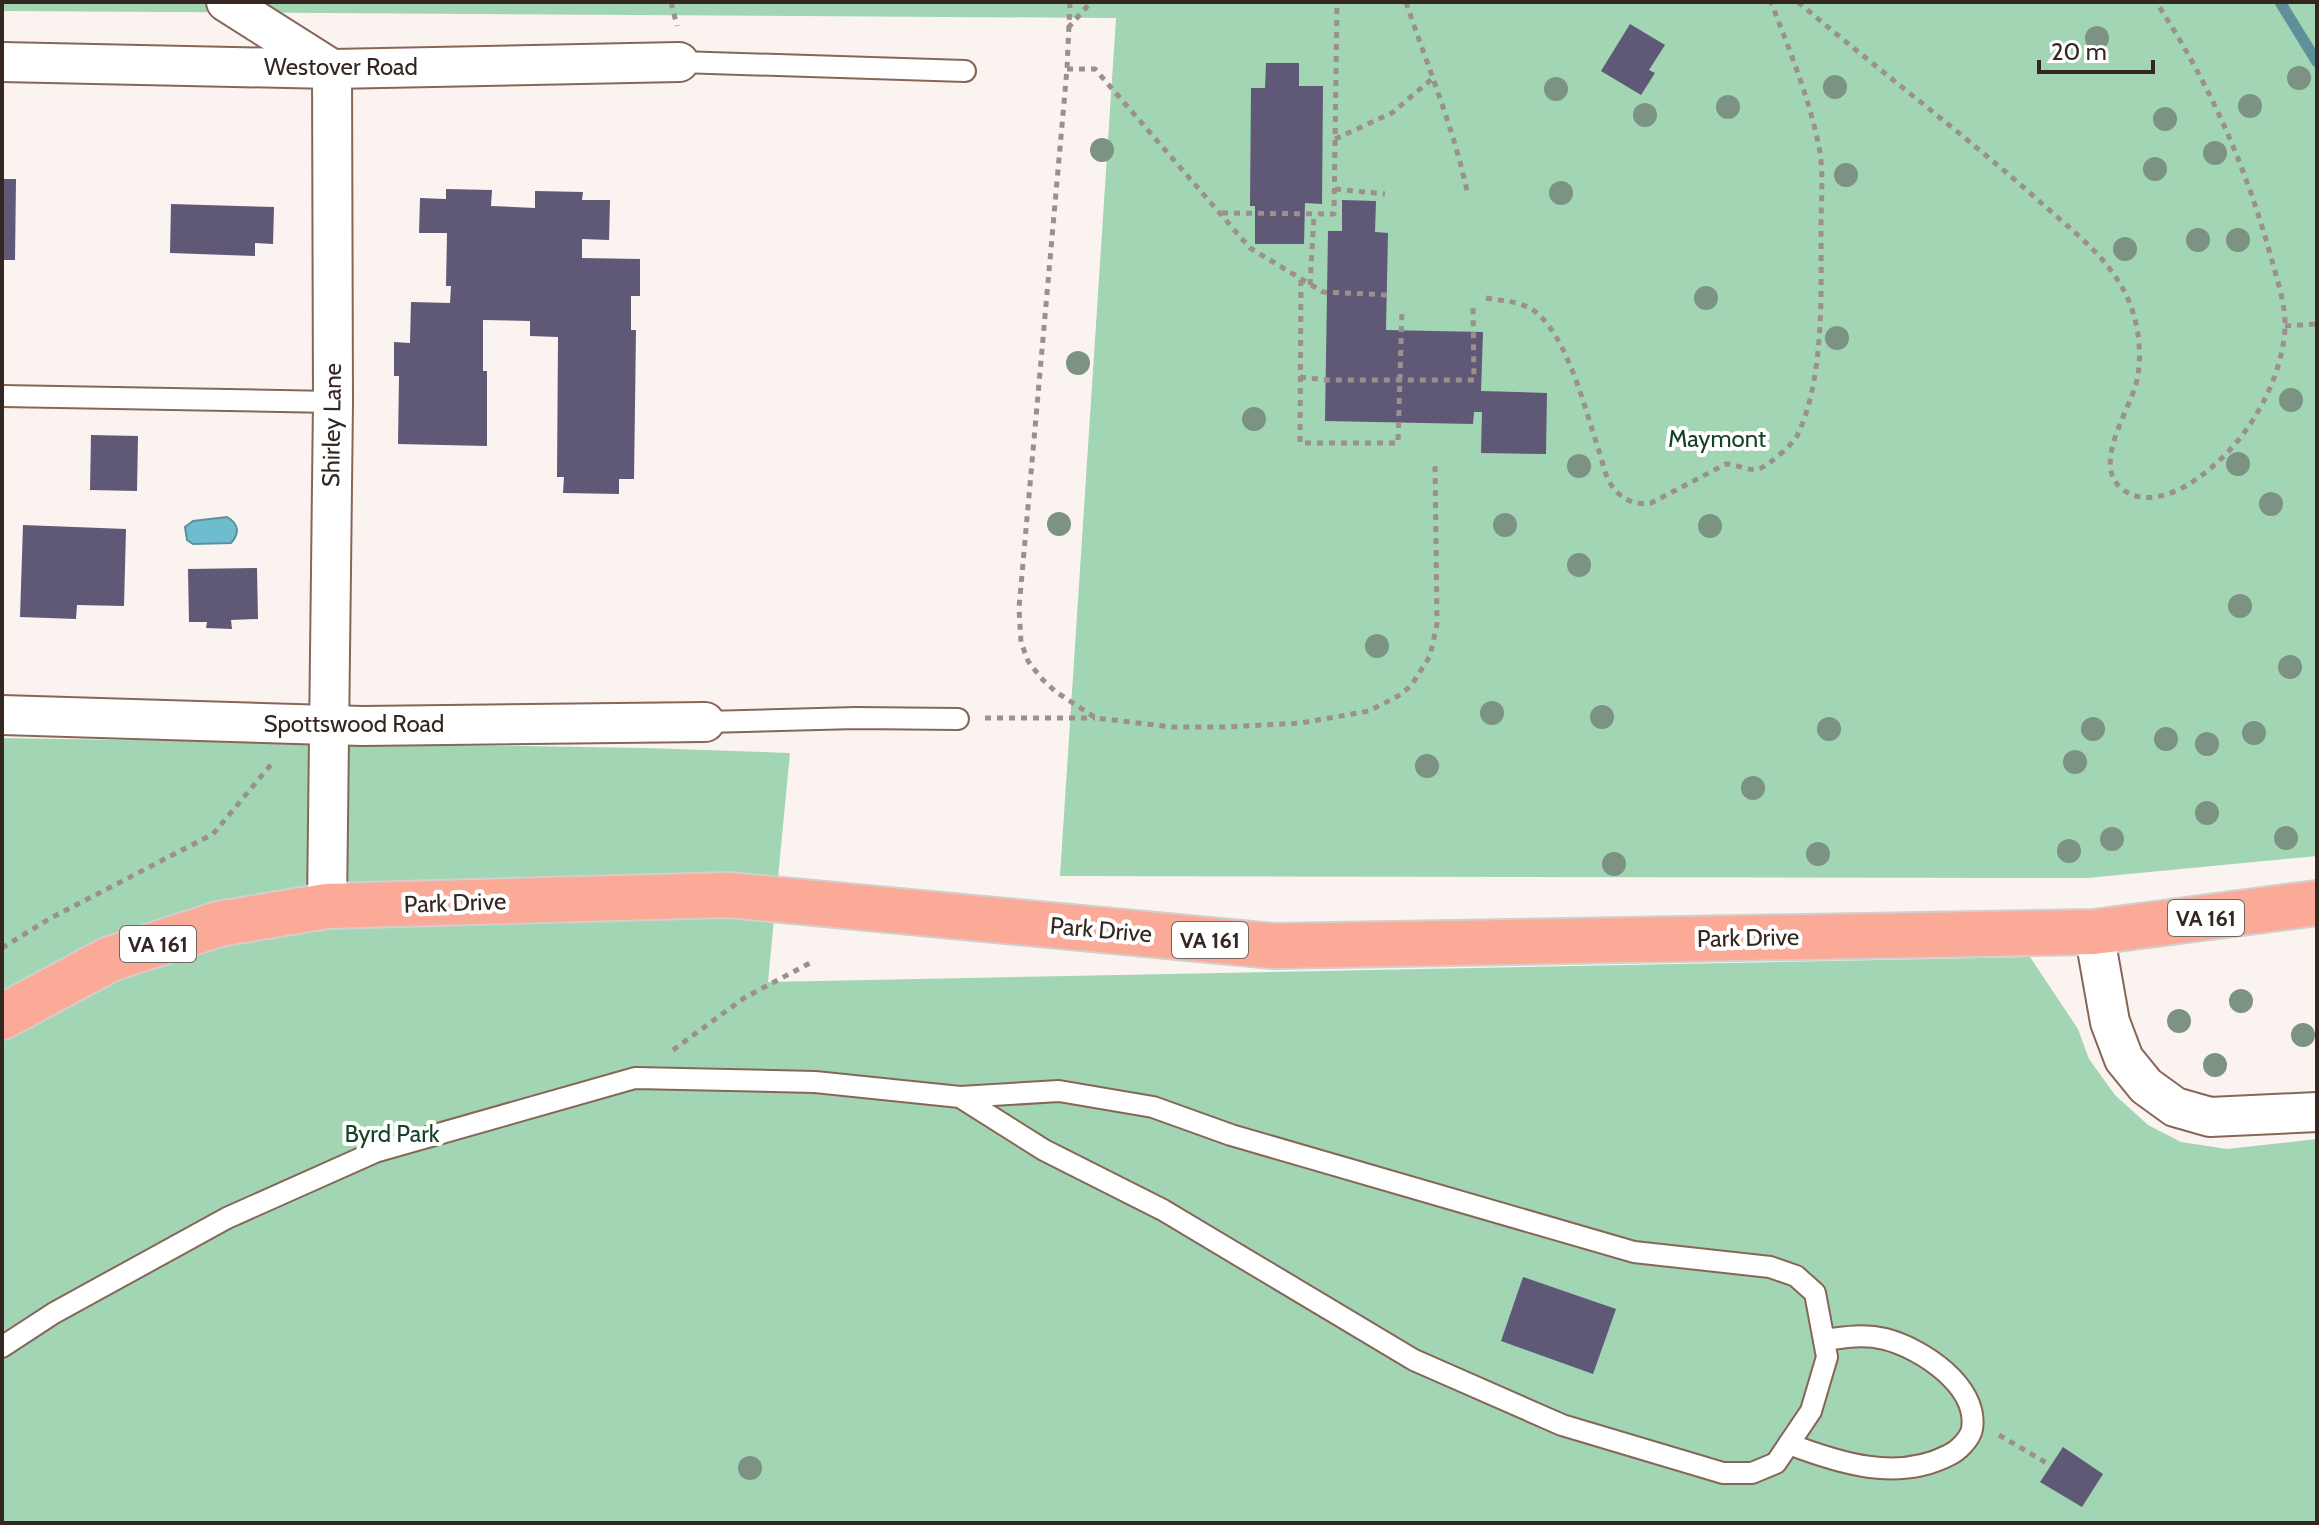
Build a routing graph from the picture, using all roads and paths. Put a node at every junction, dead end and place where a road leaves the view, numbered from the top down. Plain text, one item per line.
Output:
1 (226, 2) edge
2 (1070, 2) edge
3 (1091, 2) edge
4 (1337, 2) edge
5 (1406, 2) edge
6 (1771, 2) edge
7 (1798, 2) edge
8 (2156, 2) edge
9 (1068, 28) junction
10 (2, 62) edge
11 (679, 62) joint
12 (332, 69) junction
13 (1067, 69) junction
14 (965, 71) dead end
15 (1433, 78) junction
16 (1335, 139) junction
17 (1335, 189) junction
18 (1467, 191) dead end
19 (1385, 194) dead end
20 (1221, 213) junction
21 (1314, 215) junction
22 (1301, 279) junction
23 (1310, 285) junction
24 (1389, 295) dead end
25 (1486, 298) dead end
26 (1473, 307) dead end
27 (1402, 309) dead end
28 (2317, 324) edge
29 (2285, 326) junction
30 (1300, 377) junction
31 (1400, 380) junction
32 (2, 396) edge
33 (333, 402) junction
34 (1435, 461) dead end
35 (2, 715) edge
36 (1096, 718) junction
37 (958, 719) joint
38 (705, 722) joint
39 (328, 725) junction
40 (278, 757) dead end
41 (2317, 903) edge
42 (327, 906) junction
43 (2094, 932) junction
44 (2, 948) edge
45 (810, 963) dead end
46 (2, 1017) edge
47 (644, 1078) junction
48 (960, 1097) junction
49 (2317, 1112) edge
50 (1824, 1340) junction
51 (2, 1347) edge
52 (1971, 1418) junction
53 (1789, 1444) junction
54 (2050, 1465) dead end

1 - 12 street
2 - 9 path
3 - 9 path
4 - 16 path
5 - 15 path
6 - 25 path
7 - 29 path
8 - 29 path
9 - 13 path
10 - 12 street, Westover Road
11 - 12 street, Westover Road
11 - 14 lane
12 - 33 street, Shirley Lane
13 - 20 path
13 - 36 path
15 - 16 path
15 - 18 path
16 - 17 path
17 - 19 path
17 - 21 path
20 - 21 path
20 - 22 path
21 - 23 path
22 - 23 path
22 - 30 path
23 - 24 path
26 - 31 path
27 - 31 path
28 - 29 path
30 - 31 path
30 - 31 path
32 - 33 lane
33 - 39 street, Shirley Lane
34 - 36 path
35 - 39 street, Spottswood Road
36 - 37 path
37 - 38 lane
38 - 39 street, Spottswood Road
39 - 42 street, Shirley Lane
40 - 44 path
41 - 43 main road, Park Drive / VA 161
42 - 43 main road, Park Drive / VA 161
42 - 46 main road, Park Drive / VA 161
43 - 49 street
45 - 47 path
47 - 48 lane
47 - 51 lane
48 - 50 lane
48 - 53 lane
50 - 52 lane
50 - 53 lane
52 - 53 lane
52 - 54 path

